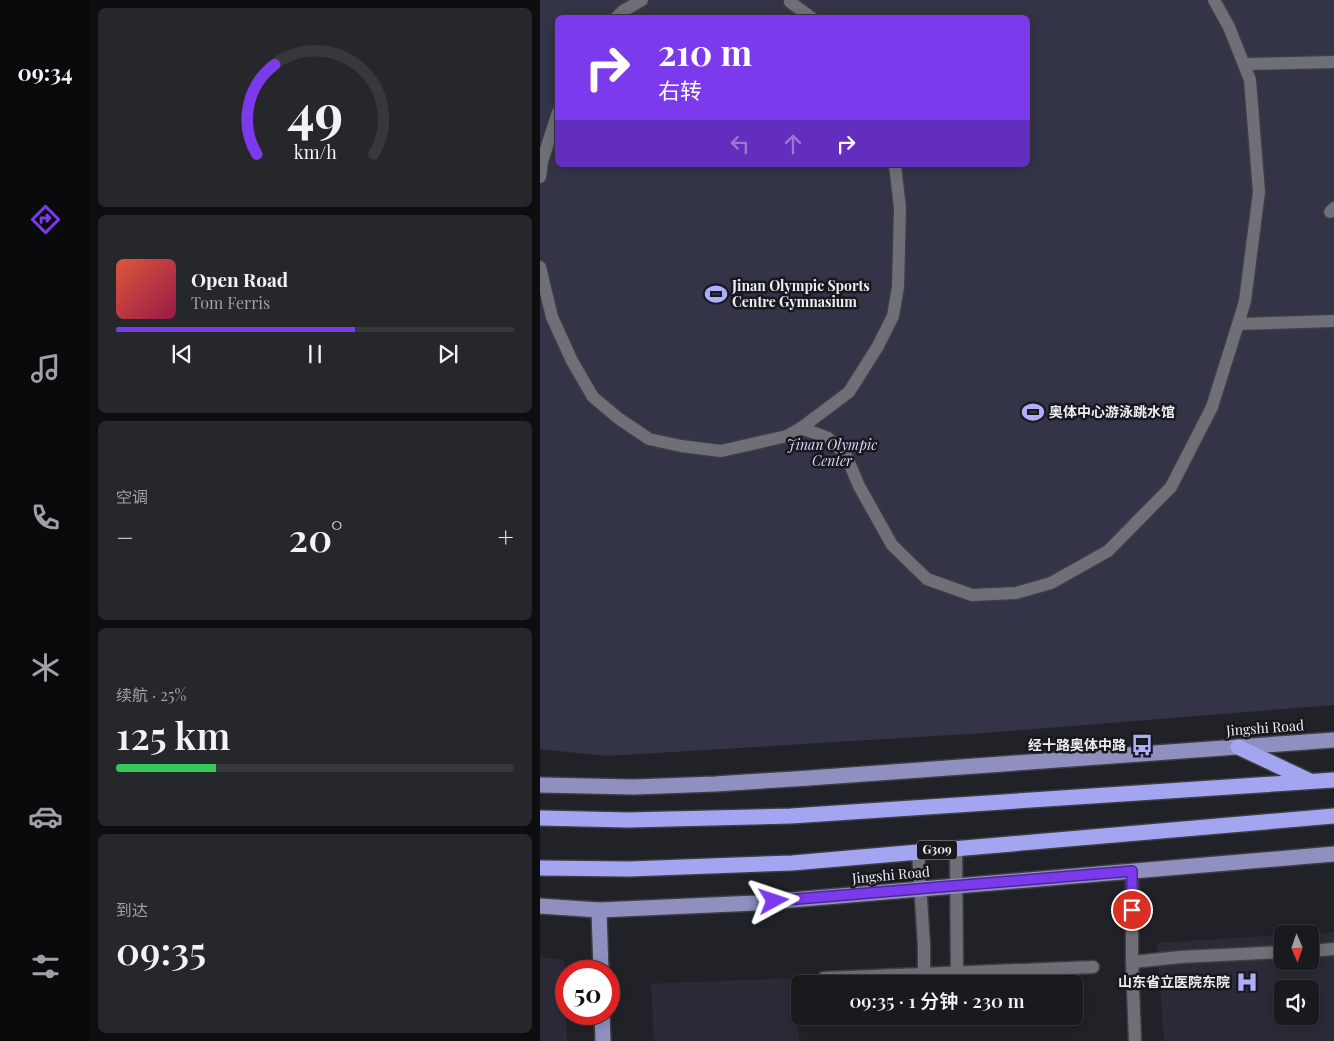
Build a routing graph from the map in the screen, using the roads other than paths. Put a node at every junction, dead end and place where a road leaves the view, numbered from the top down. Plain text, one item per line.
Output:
1 (642, 0) edge
2 (803, 0) edge
3 (1214, 0) edge
4 (787, 1) edge
5 (619, 15) edge
6 (808, 15) edge
7 (1334, 62) edge
8 (1245, 64) junction
9 (555, 121) edge
10 (541, 162) edge
11 (895, 167) edge
12 (540, 176) edge
13 (540, 267) edge
14 (540, 271) edge
15 (1334, 321) edge
16 (1238, 324) junction
17 (801, 428) junction
18 (1334, 740) edge
19 (1238, 747) junction
20 (1334, 780) edge
21 (1312, 782) junction
22 (540, 785) edge
23 (1334, 816) edge
24 (540, 818) edge
25 (956, 849) junction
26 (918, 852) junction
27 (1334, 854) edge
28 (540, 868) edge
29 (1132, 871) junction
30 (957, 886) junction
31 (920, 889) junction
32 (540, 906) edge
33 (599, 910) junction
34 (1334, 949) edge
35 (1319, 950) edge
36 (1274, 952) edge
37 (601, 960) edge
38 (1132, 962) junction
39 (1093, 967) dead end
40 (957, 972) junction
41 (924, 974) junction
42 (899, 975) edge
43 (603, 1025) edge
44 (604, 1041) edge
45 (1135, 1041) edge

1 - 5 street
2 - 4 street
3 - 8 street
4 - 6 street
7 - 8 street
8 - 16 street
9 - 10 street
10 - 12 street
11 - 17 street
13 - 14 street
14 - 17 street
15 - 16 street
16 - 17 street
18 - 19 main road, Jingshi Road
19 - 21 highway
19 - 22 main road, Jingshi Road
20 - 21 highway
21 - 24 highway
23 - 25 highway, Jingshi Road / G309
25 - 26 highway, Jingshi Road / G309
25 - 30 street
26 - 28 highway, Jingshi Road / G309
26 - 31 street
27 - 29 main road, Jingshi Road
29 - 30 main road, Jingshi Road
29 - 38 street
30 - 31 main road, Jingshi Road
30 - 40 street
31 - 33 main road, Jingshi Road
31 - 41 street
32 - 33 main road, Jingshi Road
33 - 37 main road
34 - 35 street
36 - 38 street
38 - 45 street
39 - 40 street
40 - 41 street
41 - 42 street
43 - 44 main road

